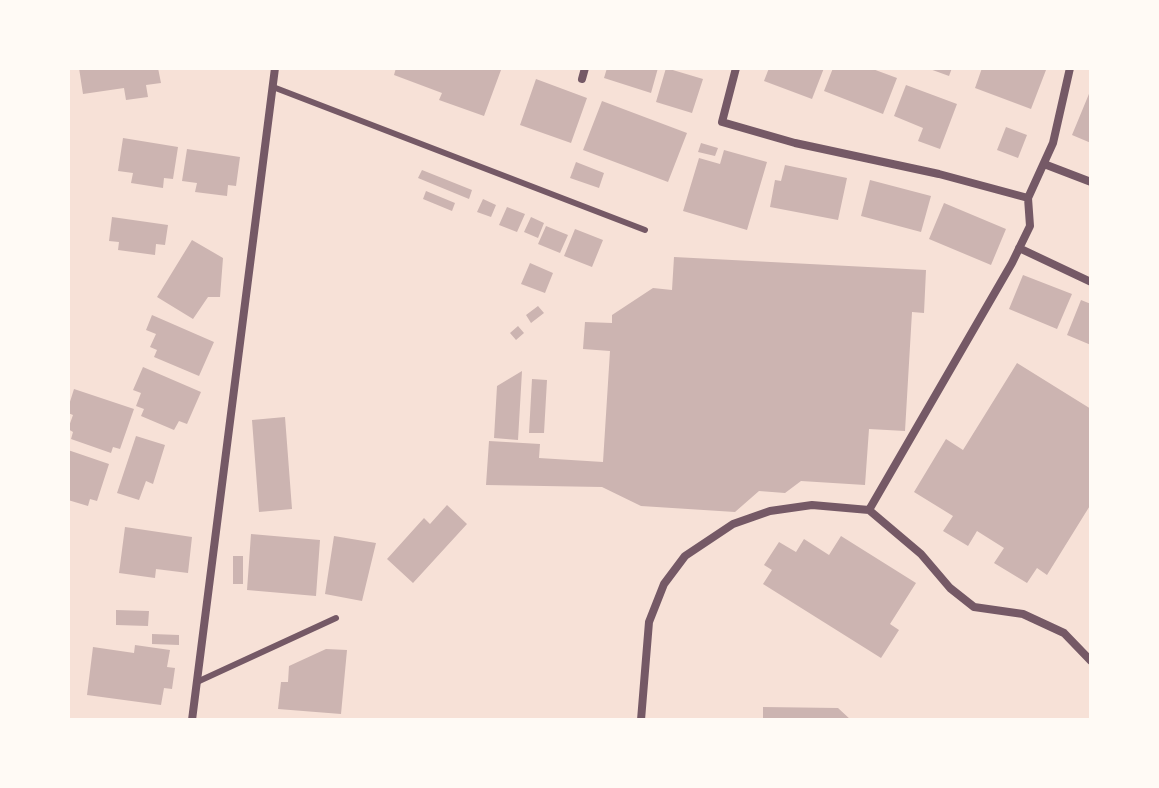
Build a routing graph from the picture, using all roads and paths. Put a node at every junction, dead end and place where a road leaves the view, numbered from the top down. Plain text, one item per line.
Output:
1 (275, 68) edge
2 (585, 68) edge
3 (736, 68) edge
4 (1070, 68) edge
5 (582, 79) dead end
6 (273, 87) junction
7 (1044, 164) junction
8 (1091, 182) edge
9 (1028, 198) junction
10 (645, 230) dead end
11 (1019, 248) junction
12 (1091, 282) edge
13 (869, 510) junction
14 (336, 618) dead end
15 (1091, 661) edge
16 (197, 682) junction
17 (192, 720) edge
18 (641, 720) edge

1 - 6 street
2 - 5 street
3 - 9 street
4 - 7 street
6 - 10 lane
6 - 16 street
7 - 8 street
7 - 9 street
9 - 11 street
11 - 12 street
11 - 13 street
13 - 15 street
13 - 18 street
14 - 16 lane
16 - 17 street

